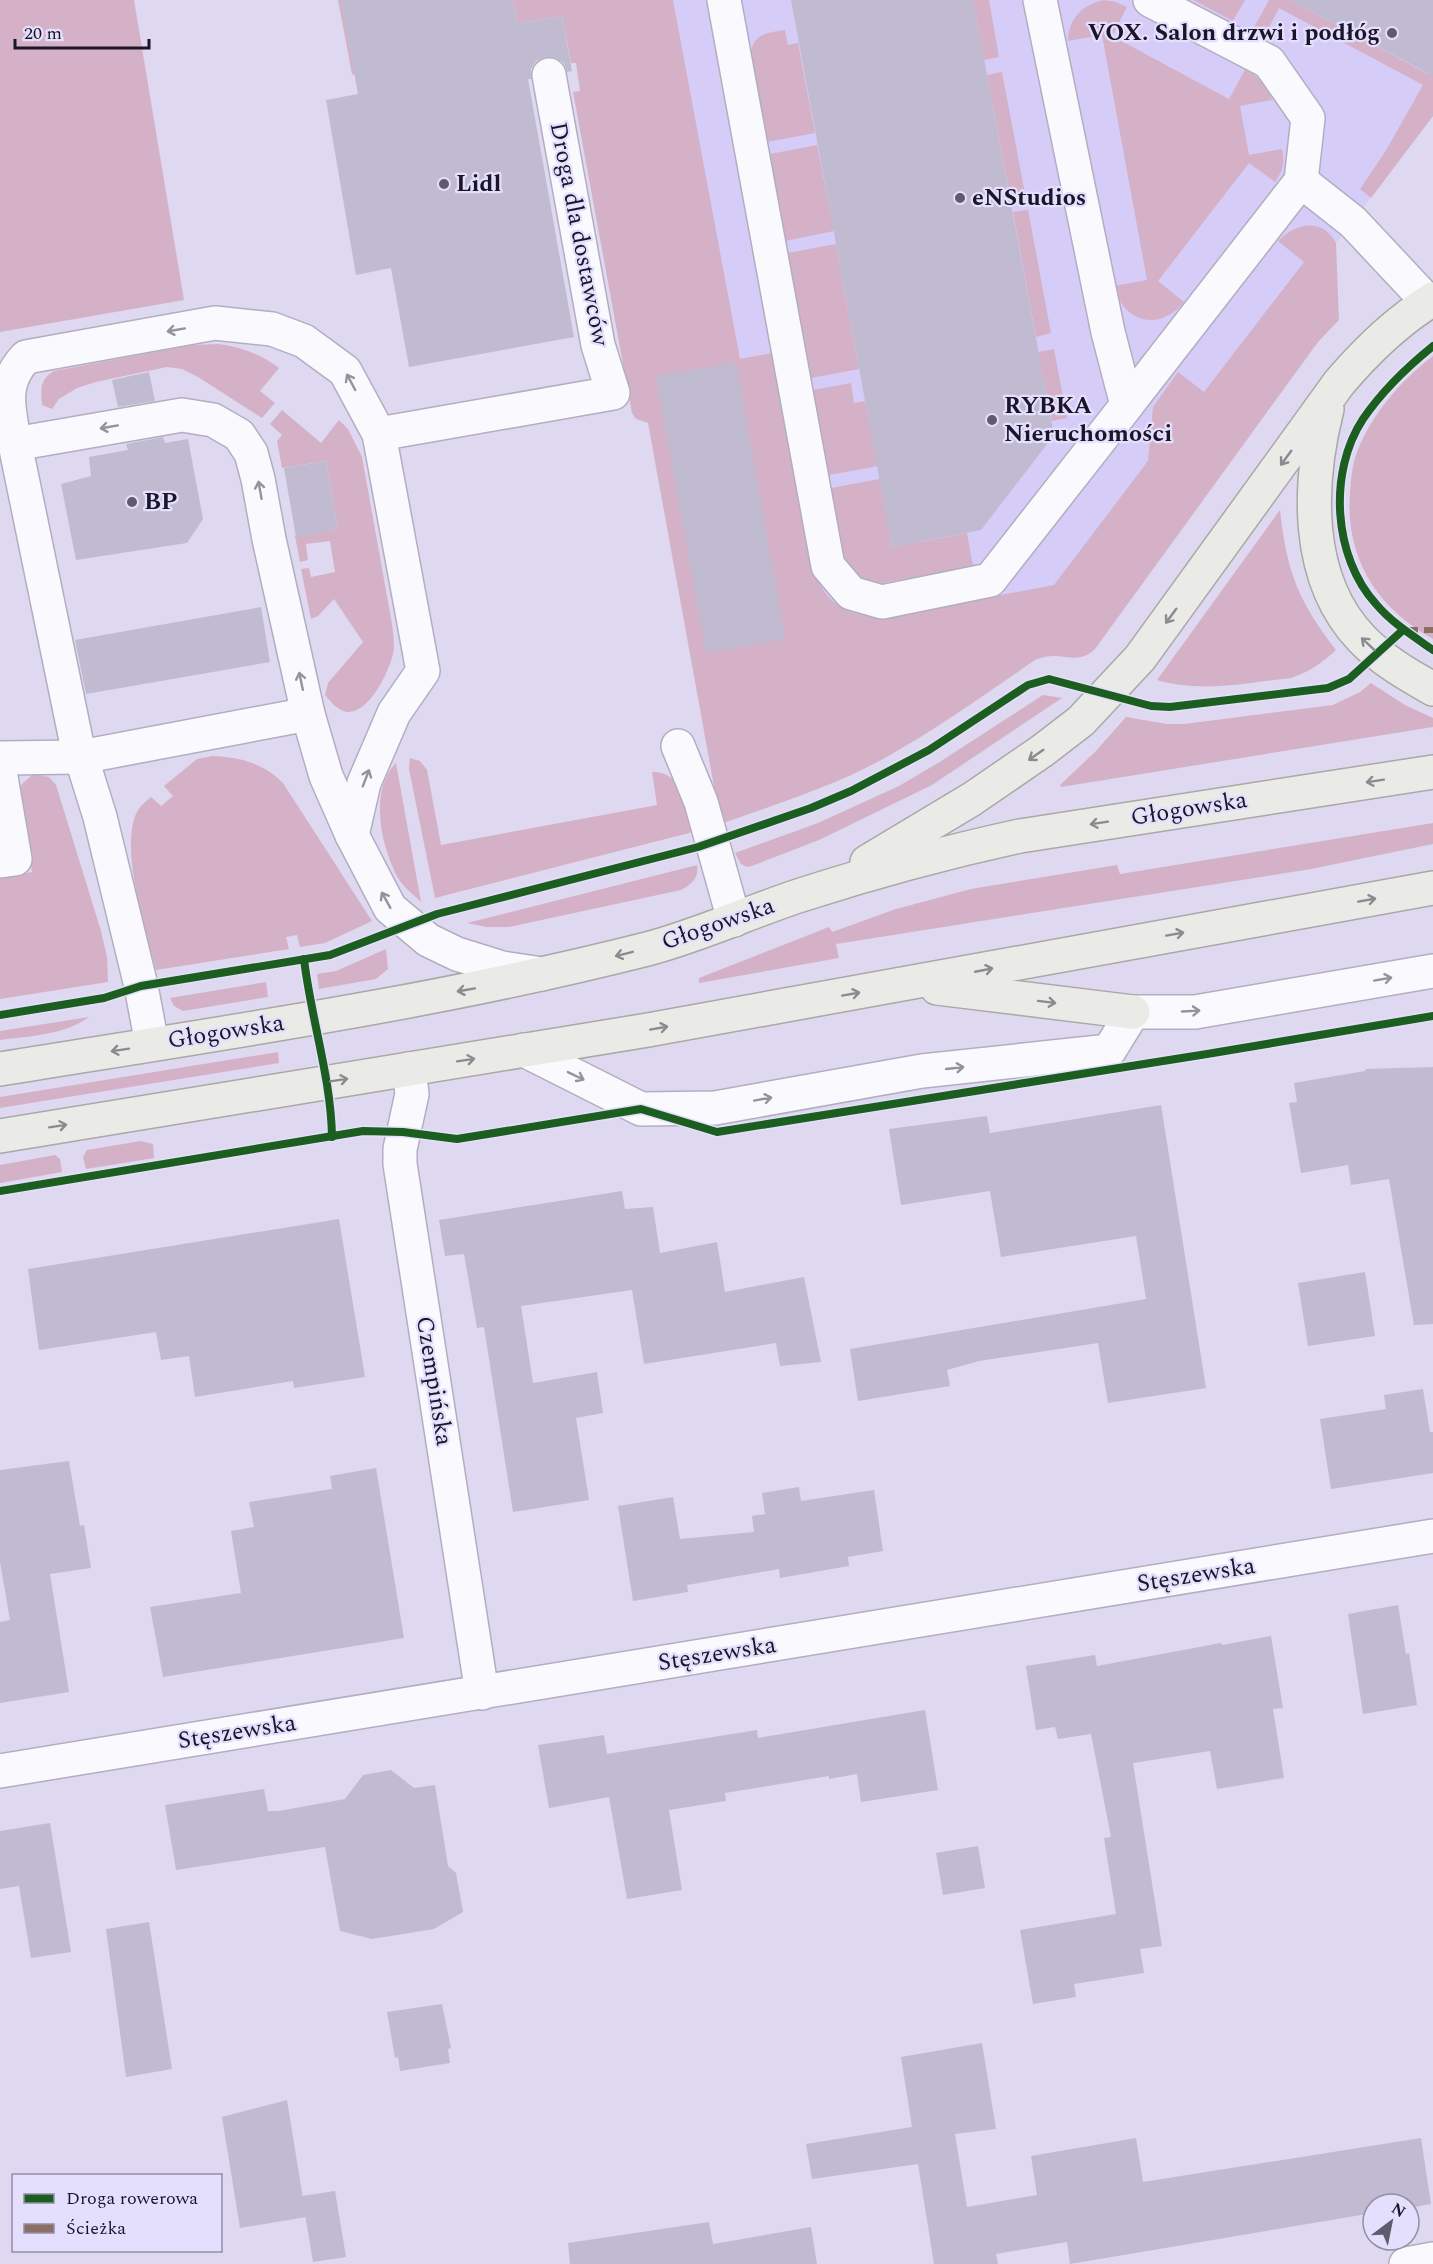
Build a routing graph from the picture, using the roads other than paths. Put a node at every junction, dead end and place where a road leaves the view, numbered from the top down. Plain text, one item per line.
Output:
1 (724, 0) edge
2 (1040, 0) edge
3 (1150, 0) edge
4 (549, 75) dead end
5 (1301, 181) junction
6 (1430, 300) edge
7 (1331, 393) junction
8 (1127, 405) junction
9 (379, 434) junction
10 (15, 444) junction
11 (1433, 689) edge
12 (308, 714) junction
13 (678, 746) dead end
14 (81, 757) junction
15 (0, 758) edge
16 (0, 771) edge
17 (1433, 772) edge
18 (352, 835) junction
19 (0, 861) edge
20 (1433, 888) edge
21 (799, 896) junction
22 (734, 920) junction
23 (1433, 971) edge
24 (544, 974) junction
25 (906, 984) junction
26 (1133, 1012) junction
27 (152, 1044) junction
28 (524, 1050) junction
29 (0, 1069) edge
30 (409, 1069) junction
31 (0, 1136) edge
32 (1433, 1536) edge
33 (482, 1693) junction
34 (0, 1770) edge
35 (1433, 2259) edge
36 (1406, 2264) edge

1 - 8 street
2 - 8 street
3 - 5 street
4 - 9 street, Droga dla dostawców
5 - 6 street
5 - 8 street
6 - 7 main road
11 -> 7 main road
7 -> 21 main road
9 -> 10 street
18 -> 9 street
12 -> 10 street
10 - 14 street
12 - 14 street
12 - 18 street
13 - 22 street
14 - 15 street
14 - 27 street
16 - 19 street
17 -> 21 main road, Głogowska
24 -> 18 street
25 -> 20 main road
21 - 22 main road, Głogowska
22 -> 24 main road, Głogowska
26 -> 23 street
24 -> 27 main road, Głogowska
25 -> 26 main road
28 -> 25 main road
28 -> 26 street
27 -> 29 main road, Głogowska
30 -> 28 main road
31 -> 30 main road
30 - 33 street, Czempińska
32 - 33 street, Stęszewska
33 - 34 street, Stęszewska
35 - 36 street

